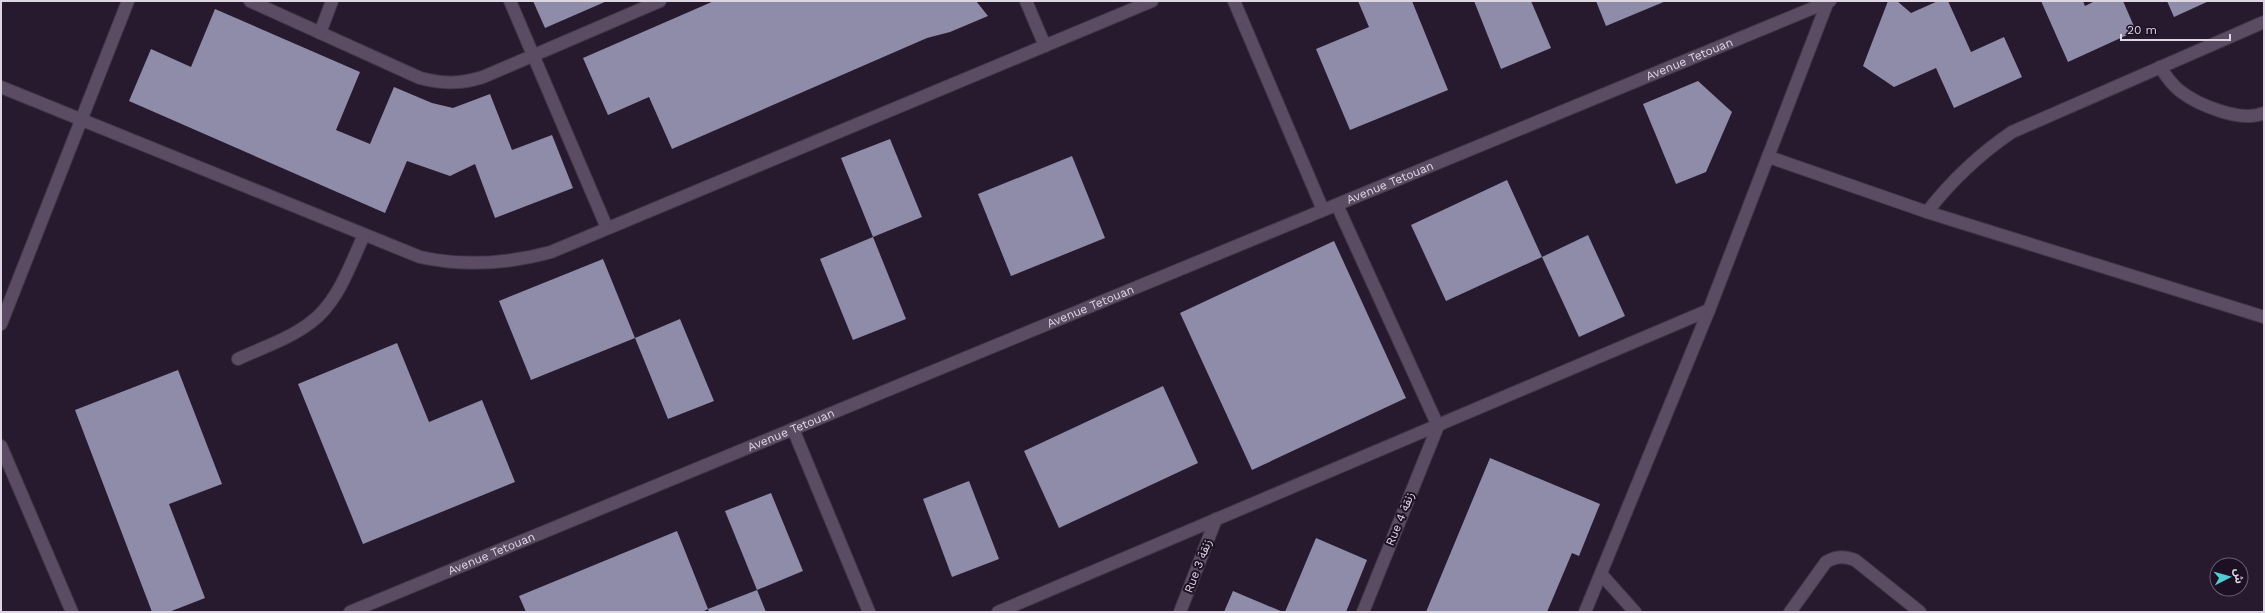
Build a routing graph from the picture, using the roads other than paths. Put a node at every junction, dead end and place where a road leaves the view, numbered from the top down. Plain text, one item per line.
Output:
1 (128, 1) edge
2 (250, 1) edge
3 (332, 1) edge
4 (510, 1) edge
5 (660, 1) edge
6 (1026, 1) edge
7 (1152, 1) edge
8 (1234, 1) edge
9 (1828, 1) edge
10 (2264, 22) edge
11 (320, 32) junction
12 (1045, 46) junction
13 (533, 56) junction
14 (2160, 67) junction
15 (1, 87) edge
16 (2264, 113) edge
17 (80, 121) junction
18 (1769, 157) junction
19 (1337, 204) junction
20 (1323, 210) junction
21 (1927, 212) junction
22 (607, 228) junction
23 (364, 235) junction
24 (1709, 310) junction
25 (2264, 317) edge
26 (1, 324) edge
27 (238, 359) dead end
28 (1438, 426) junction
29 (793, 429) junction
30 (1, 446) edge
31 (1216, 519) junction
32 (1601, 574) junction
33 (72, 612) edge
34 (350, 612) edge
35 (869, 612) edge
36 (1000, 612) edge
37 (1180, 612) edge
38 (1363, 612) edge
39 (1585, 612) edge
40 (1635, 612) edge
41 (1790, 612) edge
42 (1920, 612) edge

1 - 17 street
2 - 11 street
3 - 11 street
4 - 13 street
5 - 13 street
6 - 12 street
7 - 12 street
8 - 20 street
9 - 18 street
9 - 19 street, Avenue Tetouan
10 - 14 street
11 - 13 street
12 - 22 street
13 - 22 street
14 - 16 street
14 - 21 street
15 - 17 street
17 - 23 street
17 - 26 street
18 - 21 street
18 - 24 street
19 - 20 street, Avenue Tetouan
19 - 28 street
20 - 29 street, Avenue Tetouan
21 - 25 street
22 - 23 street
23 - 27 street
24 - 28 street
24 - 32 street
28 - 31 street
28 - 38 street, Rue 4 زنقة
29 - 34 street, Avenue Tetouan
29 - 35 street
30 - 33 street
31 - 36 street
31 - 37 street, Rue 3 زنقة
32 - 39 street
32 - 40 street
41 - 42 street

